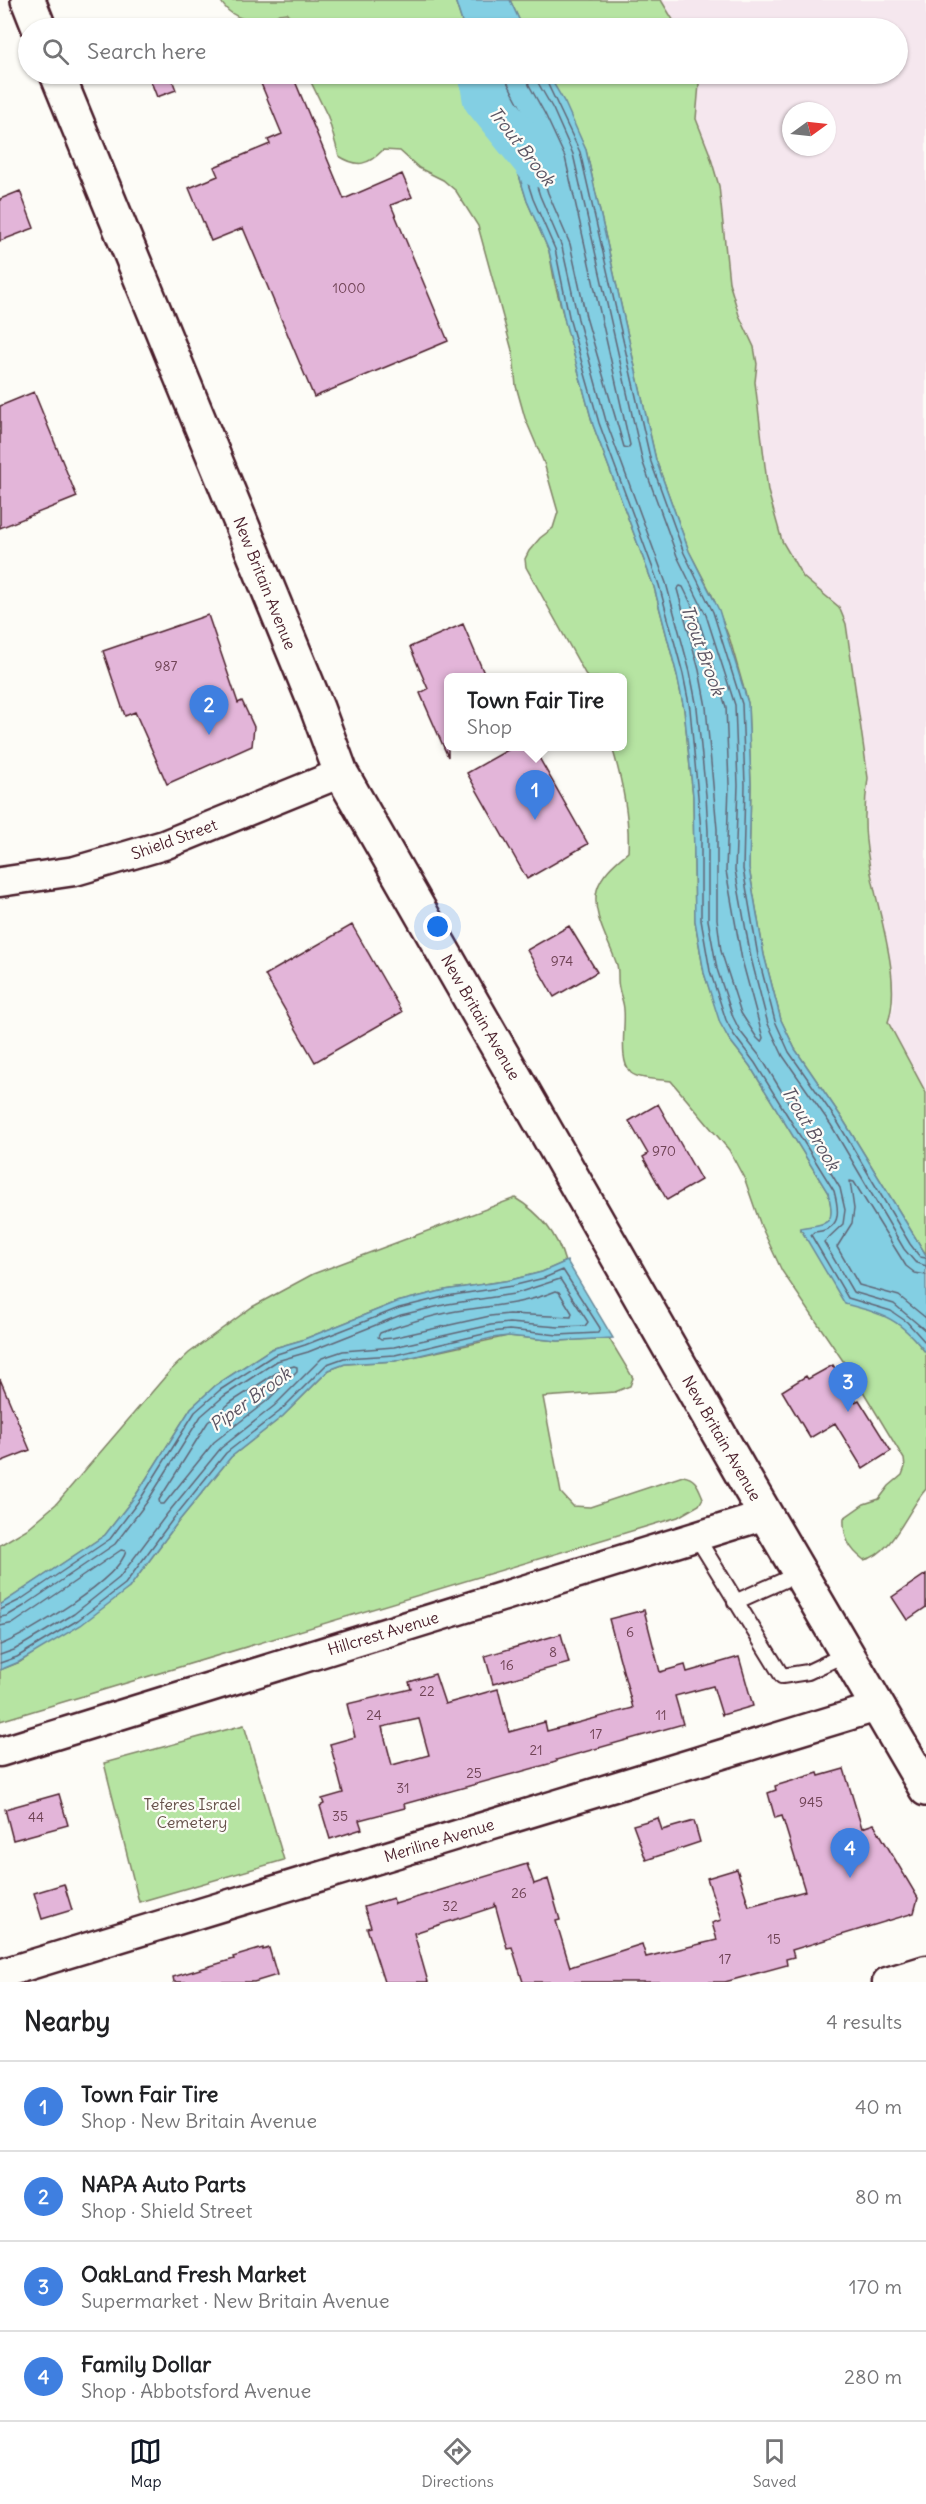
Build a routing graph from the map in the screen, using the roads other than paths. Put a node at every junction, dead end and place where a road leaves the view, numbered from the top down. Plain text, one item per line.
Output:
1 (27, 0) edge
2 (35, 18) edge
3 (61, 84) edge
4 (341, 773) junction
5 (0, 882) edge
6 (766, 1515) junction
7 (696, 1536) junction
8 (800, 1574) junction
9 (735, 1602) junction
10 (846, 1654) junction
11 (877, 1707) junction
12 (0, 1752) edge
13 (926, 1789) edge
14 (926, 1970) edge
15 (0, 1974) edge
16 (887, 1982) edge

1 - 2 main road
3 - 4 main road, New Britain Avenue
4 - 5 street, Shield Street
4 - 6 main road, New Britain Avenue
6 - 7 street, Hillcrest Avenue
6 - 8 main road, New Britain Avenue
7 - 9 lane
7 - 12 street, Hillcrest Avenue
8 - 9 lane
8 - 10 main road, New Britain Avenue
9 - 10 lane
10 - 11 main road, New Britain Avenue
11 - 13 main road, New Britain Avenue
11 - 15 street, Meriline Avenue
14 - 16 street

